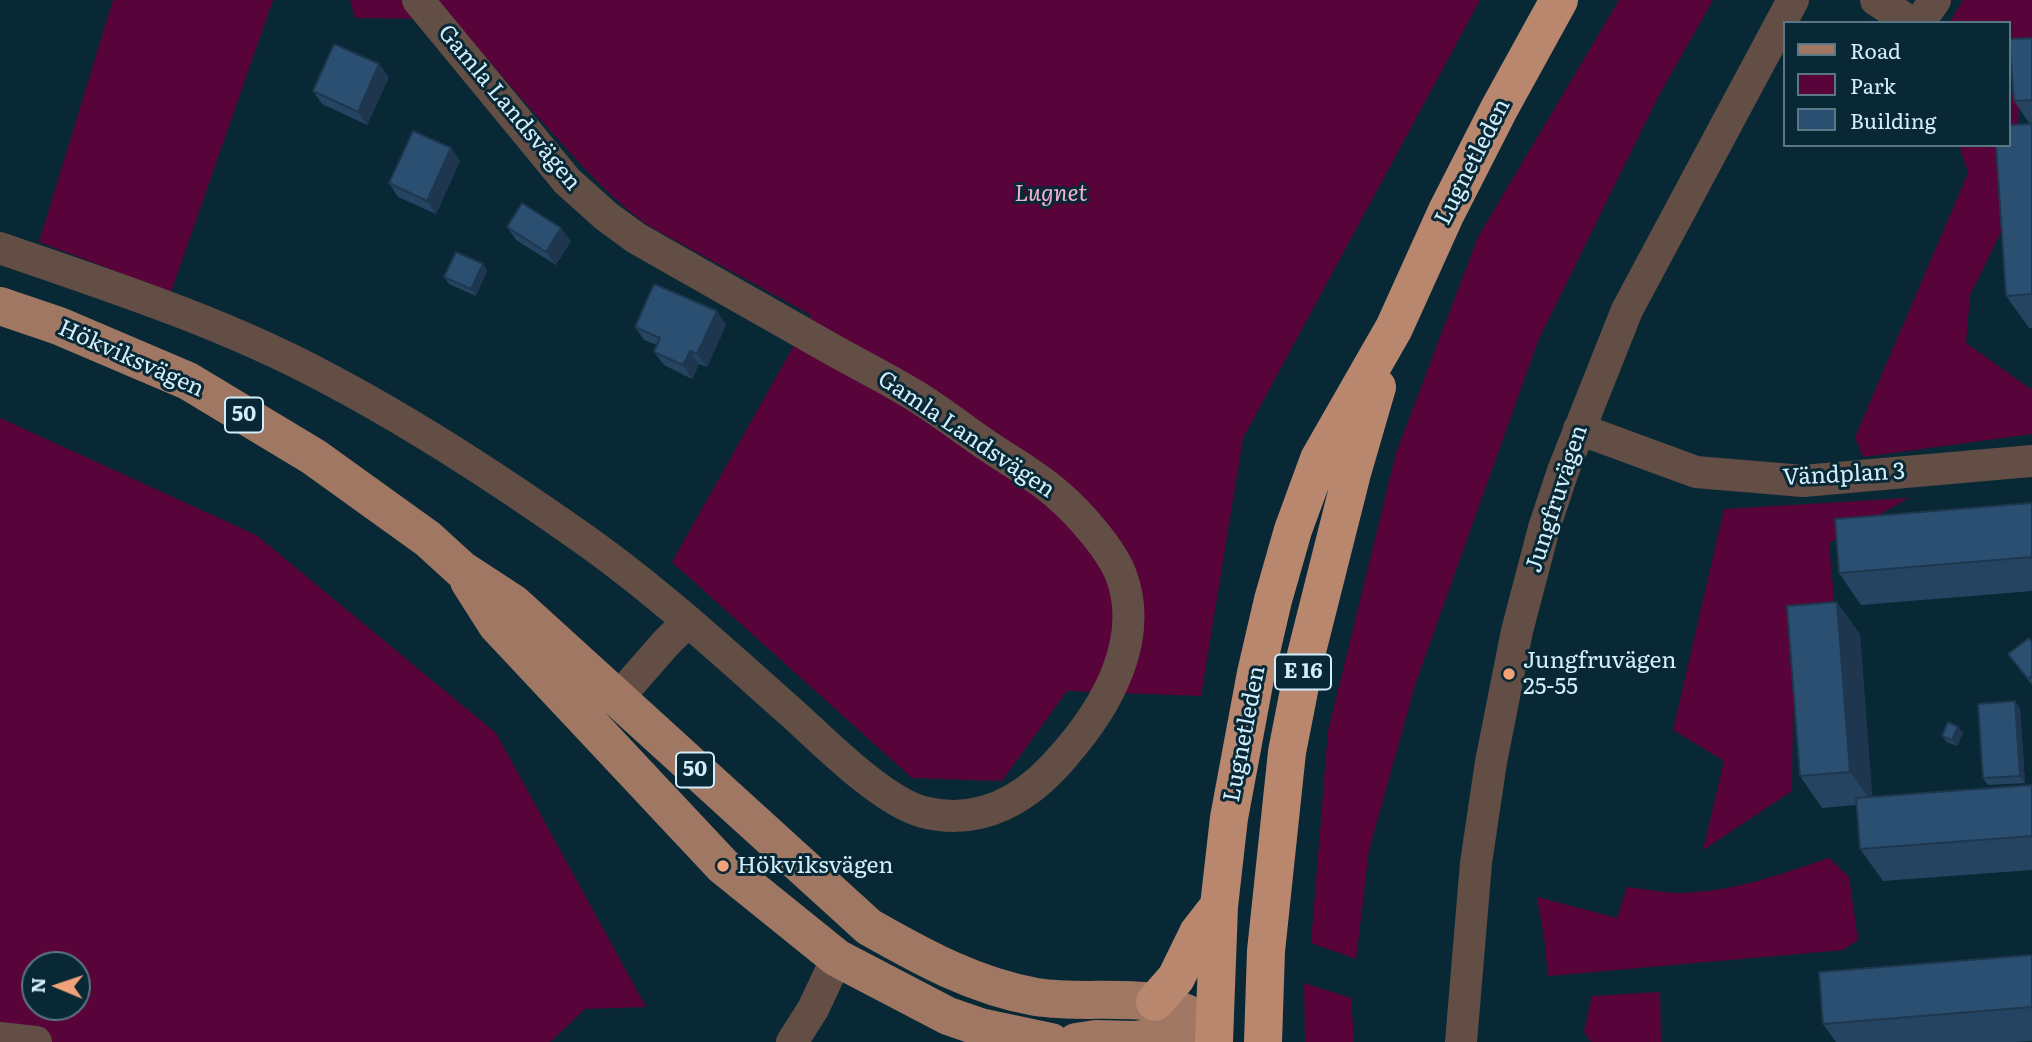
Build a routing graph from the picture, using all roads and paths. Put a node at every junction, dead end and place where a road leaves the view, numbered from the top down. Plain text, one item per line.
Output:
1 (418, 0) edge
2 (1559, 0) edge
3 (1793, 0) edge
4 (1876, 0) edge
5 (1935, 0) edge
6 (1909, 21) edge
7 (1920, 21) edge
8 (0, 248) edge
9 (0, 306) edge
10 (1394, 328) junction
11 (1579, 429) junction
12 (2032, 461) edge
13 (688, 621) junction
14 (604, 712) junction
15 (1219, 906) junction
16 (860, 919) junction
17 (837, 958) junction
18 (1156, 1002) junction
19 (1214, 1033) edge
20 (1263, 1033) edge
21 (0, 1038) edge
22 (36, 1042) edge
23 (792, 1042) edge
24 (1051, 1042) edge
25 (1076, 1042) edge
26 (1461, 1042) edge

1 - 13 street, Gamla Landsvägen
2 - 10 highway, Lugnetleden / E 16
3 - 11 street, Jungfruvägen
4 - 6 street
5 - 7 street
8 - 13 street, Gamla Landsvägen
9 - 14 main road, Hökviksvägen / 50
10 - 15 highway, Lugnetleden / E 16
10 - 20 highway, Lugnetleden / E 16
11 - 12 street, Vändplan 3
11 - 26 street, Jungfruvägen
13 - 14 street
14 - 16 main road, Hökviksvägen / 50
14 - 17 main road, Hökviksvägen / 50
15 - 18 highway
15 - 19 highway, Lugnetleden / E 16
16 - 17 main road
16 - 18 main road, Hökviksvägen / 50
17 - 23 street
17 - 24 main road, Hökviksvägen / 50
18 - 19 main road, Hökviksvägen / 50
19 - 20 highway, E 16
19 - 25 main road
21 - 22 street

